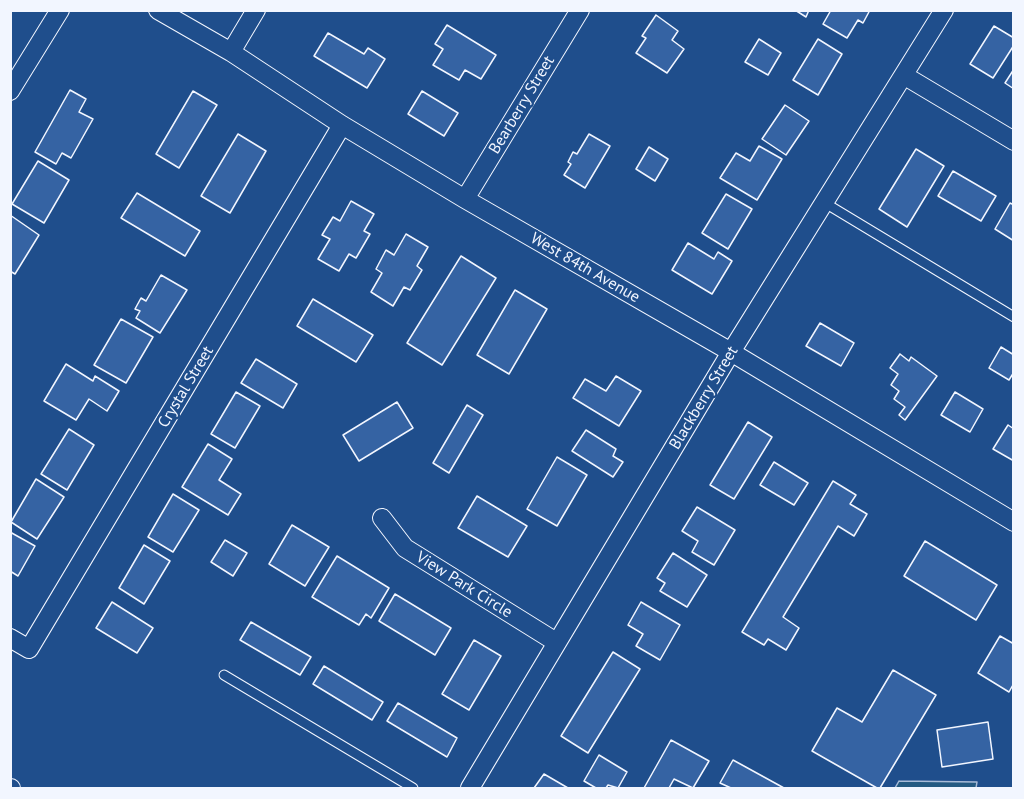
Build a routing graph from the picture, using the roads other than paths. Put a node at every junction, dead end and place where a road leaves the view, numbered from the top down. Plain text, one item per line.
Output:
1 (60, 10) edge
2 (158, 10) edge
3 (256, 10) edge
4 (580, 10) edge
5 (944, 10) edge
6 (231, 52) junction
7 (905, 76) junction
8 (10, 91) edge
9 (342, 125) junction
10 (1014, 141) edge
11 (465, 199) junction
12 (825, 203) junction
13 (1014, 317) edge
14 (731, 352) junction
15 (382, 518) dead end
16 (1014, 522) edge
17 (10, 638) edge
18 (556, 642) junction
19 (224, 675) dead end
20 (413, 789) edge
21 (470, 789) edge

1 - 8 street
2 - 6 street, West 84th Avenue
3 - 6 street
4 - 11 street, Bearberry Street
5 - 7 street, Blackberry Street
6 - 9 street, West 84th Avenue
7 - 10 street
7 - 12 street, Blackberry Street
9 - 11 street, West 84th Avenue
9 - 17 street, Crystal Street
11 - 14 street, West 84th Avenue
12 - 13 lane
12 - 14 street, Blackberry Street
14 - 16 street, West 84th Avenue
14 - 18 street, Blackberry Street
15 - 18 street, View Park Circle
18 - 21 street, Blackberry Street
19 - 20 lane

